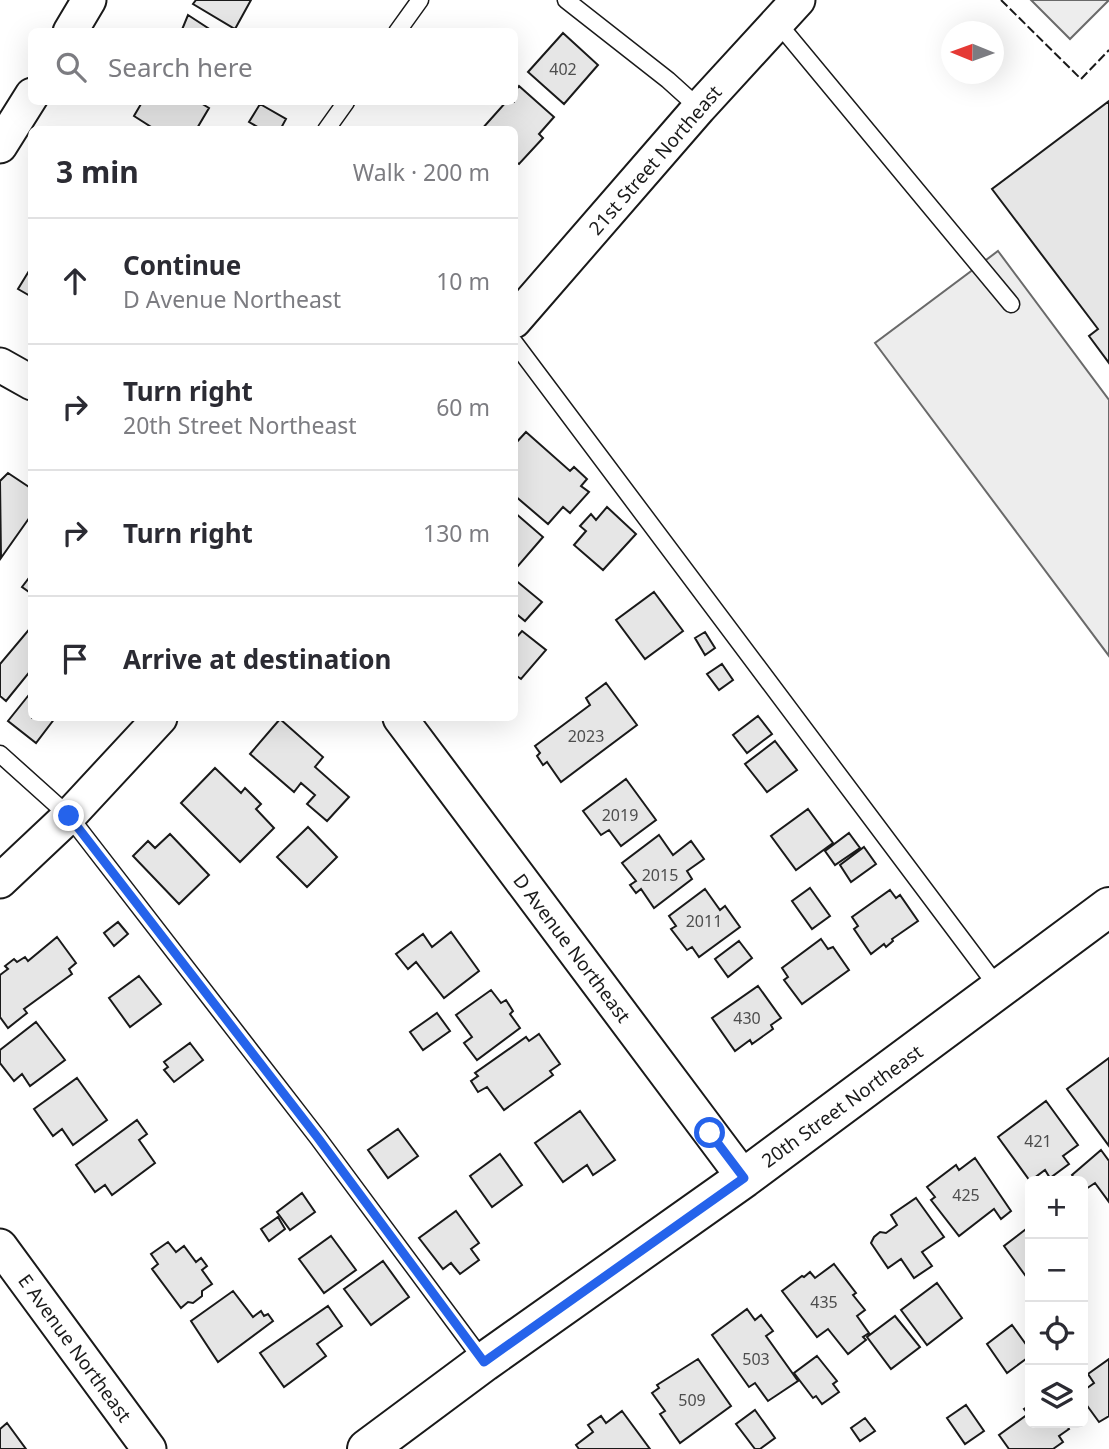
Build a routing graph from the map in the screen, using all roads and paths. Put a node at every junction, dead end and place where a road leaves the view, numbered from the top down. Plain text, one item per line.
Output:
1 (89, 0) edge
2 (420, 0) edge
3 (566, 0) edge
4 (787, 11) edge
5 (72, 28) edge
6 (400, 28) edge
7 (28, 100) edge
8 (344, 105) edge
9 (699, 108) junction
10 (329, 126) edge
11 (0, 146) edge
12 (1011, 304) dead end
13 (518, 316) edge
14 (518, 347) edge
15 (0, 365) edge
16 (28, 381) edge
17 (157, 721) edge
18 (402, 721) edge
19 (0, 754) edge
20 (69, 816) junction
21 (0, 881) edge
22 (1109, 907) edge
23 (1000, 989) junction
24 (744, 1178) junction
25 (0, 1246) edge
26 (484, 1362) junction
27 (149, 1449) edge
28 (367, 1449) edge

1 - 5 street
2 - 6 lane
3 - 9 lane
4 - 9 street, 21st Street Northeast
4 - 12 lane
7 - 11 street
8 - 10 lane
9 - 13 street, 21st Street Northeast
14 - 23 lane
15 - 16 street
17 - 20 street
18 - 24 street, D Avenue Northeast
19 - 20 lane
20 - 21 street
20 - 26 lane
22 - 23 street, 20th Street Northeast
23 - 24 street, 20th Street Northeast
24 - 26 street, 20th Street Northeast
25 - 27 street, E Avenue Northeast
26 - 28 street, 20th Street Northeast

